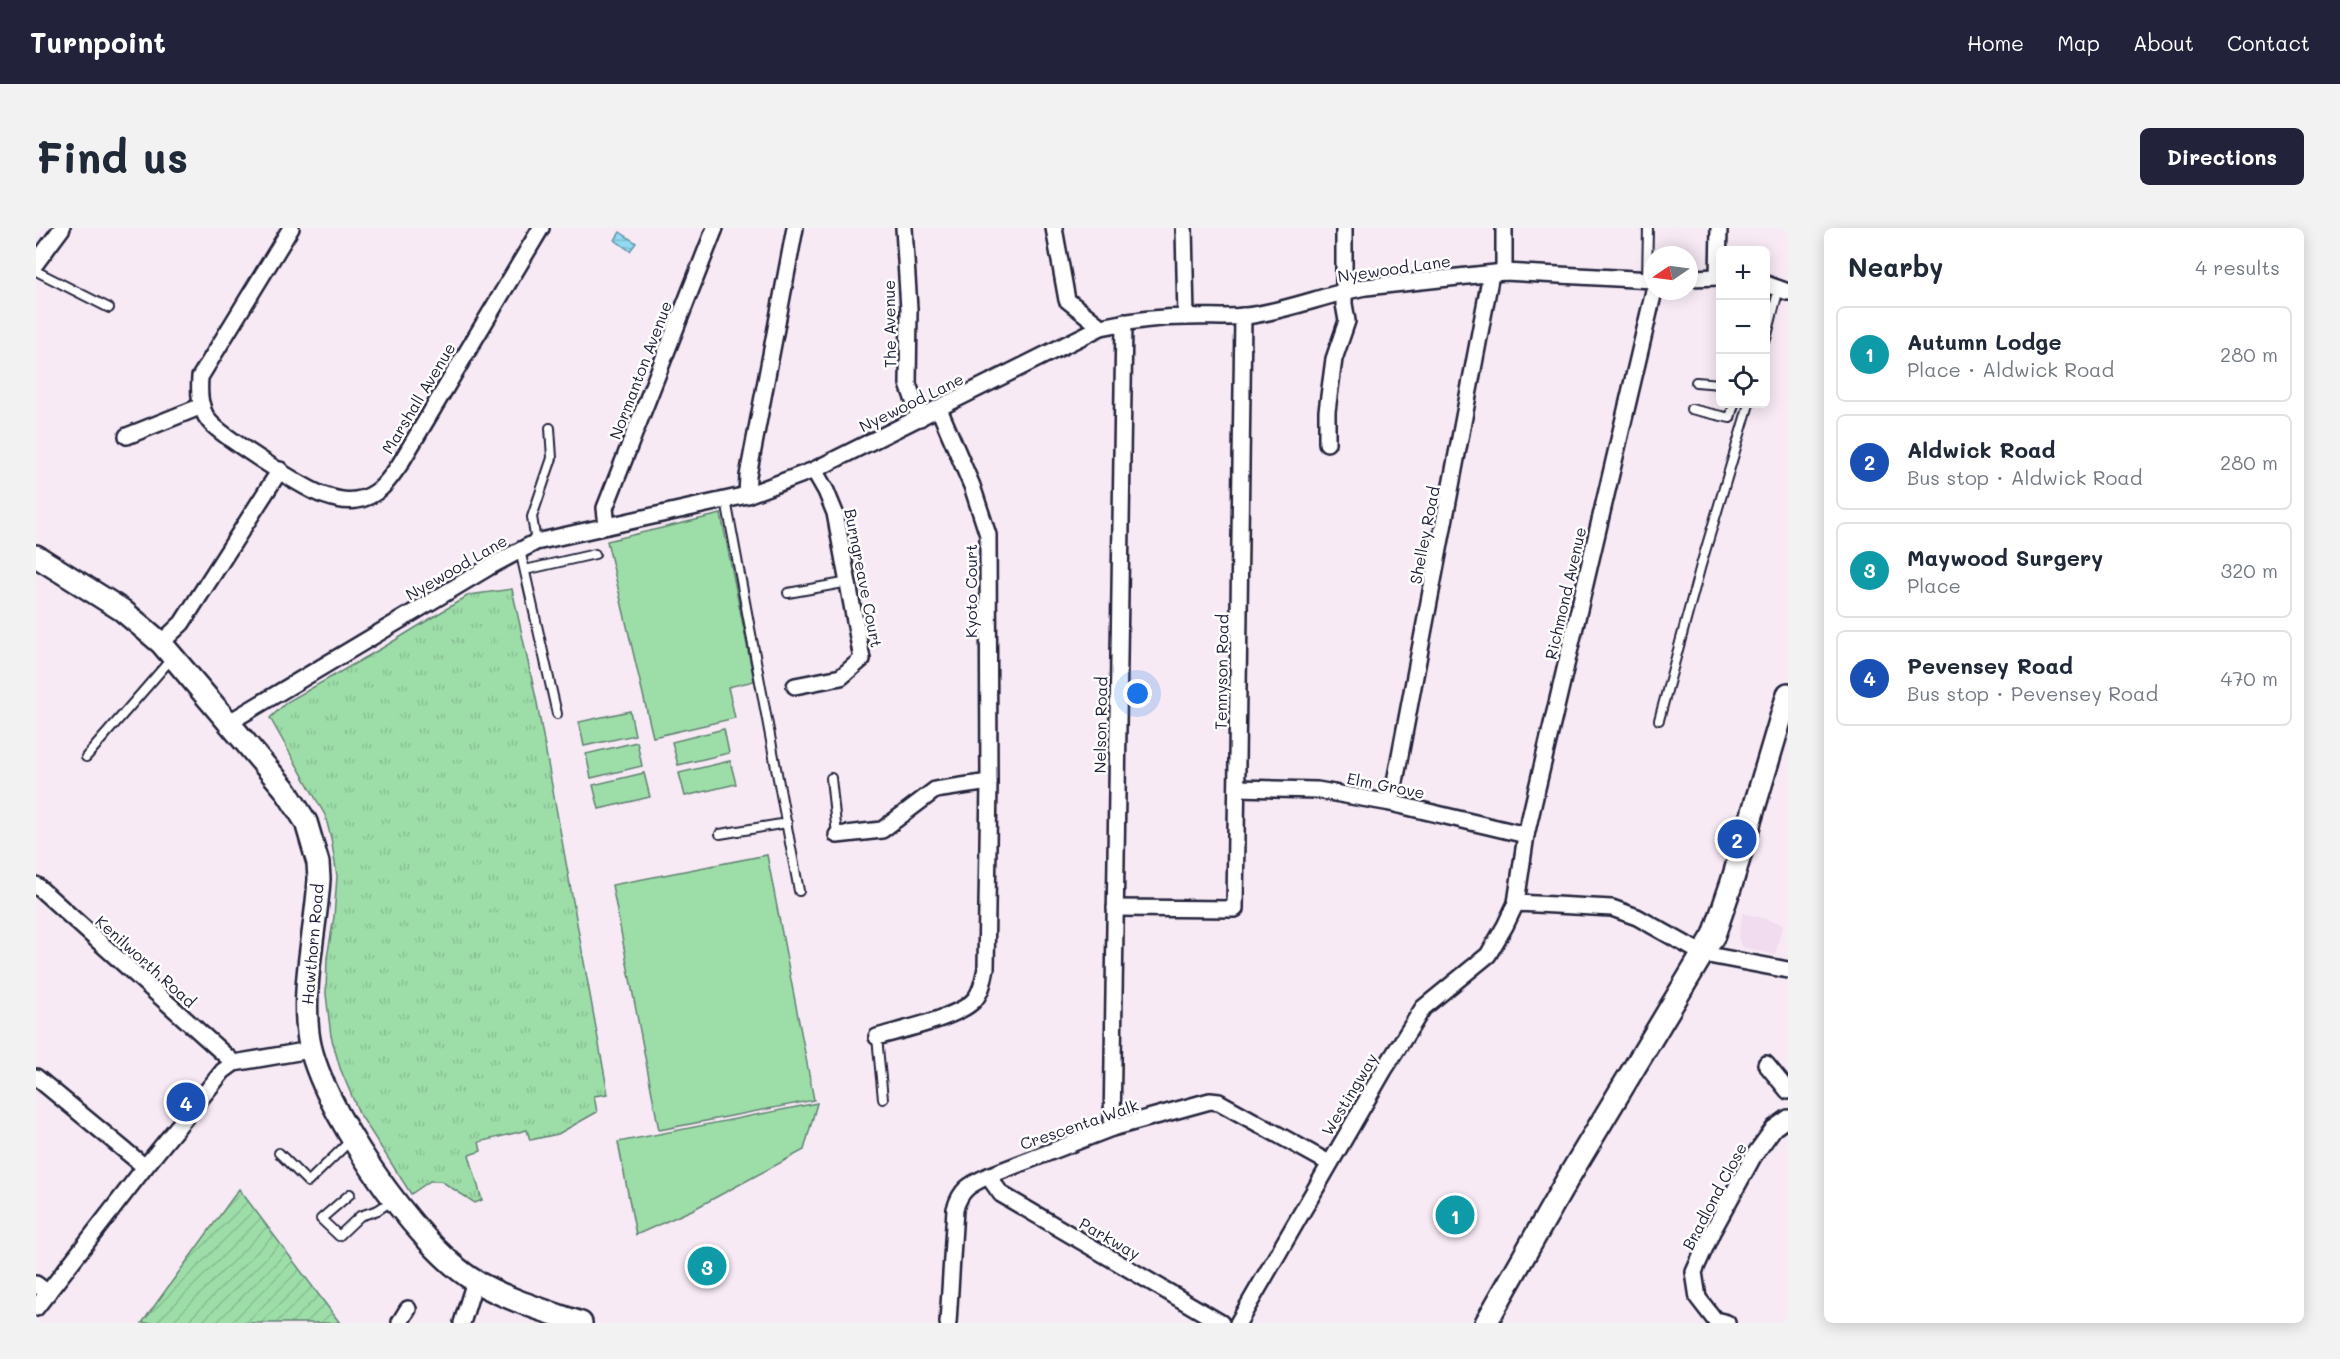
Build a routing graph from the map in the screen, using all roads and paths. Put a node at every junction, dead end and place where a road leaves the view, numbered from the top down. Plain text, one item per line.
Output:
1 (62, 228) edge
2 (291, 228) edge
3 (541, 228) edge
4 (715, 228) edge
5 (795, 228) edge
6 (904, 228) edge
7 (1054, 228) edge
8 (1184, 228) edge
9 (1344, 228) edge
10 (1504, 228) edge
11 (1648, 228) edge
12 (1719, 228) edge
13 (1649, 246) edge
14 (1719, 246) edge
15 (36, 264) edge
16 (36, 271) edge
17 (1497, 273) junction
18 (1716, 277) edge
19 (1698, 278) edge
20 (1644, 284) edge
21 (1777, 288) edge
22 (1345, 291) junction
23 (1647, 300) edge
24 (109, 308) dead end
25 (1243, 316) junction
26 (1186, 317) junction
27 (1770, 320) edge
28 (1124, 322) junction
29 (1101, 327) junction
30 (1696, 382) dead end
31 (1716, 384) edge
32 (202, 406) junction
33 (1733, 408) edge
34 (1748, 408) edge
35 (939, 409) junction
36 (1691, 409) dead end
37 (920, 418) junction
38 (550, 428) dead end
39 (127, 436) dead end
40 (1327, 443) dead end
41 (280, 470) junction
42 (814, 470) junction
43 (747, 495) junction
44 (726, 500) junction
45 (607, 526) junction
46 (536, 542) junction
47 (520, 550) junction
48 (596, 554) dead end
49 (36, 556) edge
50 (525, 570) junction
51 (849, 582) junction
52 (788, 593) dead end
53 (167, 650) junction
54 (795, 686) dead end
55 (1788, 694) edge
56 (556, 714) dead end
57 (1659, 720) dead end
58 (228, 723) junction
59 (86, 757) dead end
60 (831, 778) dead end
61 (989, 782) junction
62 (1237, 788) junction
63 (1391, 803) junction
64 (787, 823) junction
65 (720, 834) dead end
66 (837, 836) joint
67 (1526, 836) junction
68 (36, 885) edge
69 (799, 891) dead end
70 (1516, 903) junction
71 (1115, 908) junction
72 (1703, 954) junction
73 (1788, 970) edge
74 (877, 1037) joint
75 (310, 1050) junction
76 (234, 1063) junction
77 (1766, 1064) dead end
78 (36, 1077) edge
79 (1788, 1091) edge
80 (883, 1099) dead end
81 (1788, 1118) edge
82 (1113, 1128) junction
83 (352, 1139) junction
84 (279, 1153) dead end
85 (1329, 1164) junction
86 (145, 1167) junction
87 (988, 1176) junction
88 (350, 1194) dead end
89 (394, 1199) junction
90 (475, 1281) junction
91 (42, 1289) edge
92 (36, 1308) edge
93 (462, 1323) edge
94 (581, 1323) edge
95 (948, 1323) edge
96 (1221, 1323) edge
97 (1238, 1323) edge
98 (1486, 1323) edge
99 (1727, 1323) edge

1 - 15 street
2 - 32 street
3 - 41 street, Marshall Avenue
4 - 45 street, Normanton Avenue
5 - 43 street
6 - 37 street, The Avenue
7 - 29 street
8 - 26 street
9 - 22 street
10 - 17 street, Shelley Road
11 - 13 lane
12 - 14 street
16 - 24 lane
17 - 20 street, Nyewood Lane
17 - 22 street, Nyewood Lane
17 - 63 street, Shelley Road
18 - 19 street
21 - 27 lane
22 - 25 street, Nyewood Lane
22 - 40 street
23 - 67 street, Richmond Avenue
25 - 26 street, Nyewood Lane
25 - 62 street, Tennyson Road
26 - 28 street, Nyewood Lane
28 - 29 street, Nyewood Lane
28 - 71 street, Nelson Road
29 - 35 street, Nyewood Lane
30 - 31 lane
32 - 39 street
32 - 41 street, Marshall Avenue
33 - 36 lane
34 - 57 lane
35 - 37 street, Nyewood Lane
35 - 61 street, Kyoto Court
37 - 42 street, Nyewood Lane
38 - 46 lane
41 - 53 street
42 - 43 street, Nyewood Lane
42 - 51 street, Burngreave Court
43 - 44 street, Nyewood Lane
44 - 45 street, Nyewood Lane
44 - 64 lane
45 - 46 street, Nyewood Lane
46 - 47 street, Nyewood Lane
47 - 50 lane
47 - 58 street, Nyewood Lane
48 - 50 lane
49 - 53 street, Hawthorn Road
50 - 56 lane
51 - 52 lane
51 - 54 street, Burngreave Court
53 - 58 street, Hawthorn Road
53 - 59 lane
55 - 72 street
58 - 75 street, Hawthorn Road
60 - 66 lane
61 - 66 street
61 - 74 street, Kyoto Court
62 - 63 street, Elm Grove
62 - 71 street, Tennyson Road
63 - 67 street, Elm Grove
64 - 65 lane
64 - 69 lane
67 - 70 street, Richmond Avenue
68 - 76 street, Kenilworth Road
70 - 72 street
70 - 85 street, Westingway
71 - 82 street, Nelson Road
72 - 73 street
72 - 98 street
74 - 80 lane
75 - 76 street
75 - 83 street, Hawthorn Road
76 - 86 street
77 - 79 street
78 - 86 street
81 - 99 street, Bradlond Close
82 - 85 street, Crescenta Walk
82 - 87 street, Crescenta Walk
83 - 84 lane
83 - 89 street, Hawthorn Road
85 - 97 street, Westingway
86 - 91 street
87 - 95 street, Crescenta Walk
87 - 96 street, Parkway
88 - 89 lane
89 - 90 street, Hawthorn Road
90 - 93 street
90 - 94 street, Hawthorn Road
91 - 92 street

